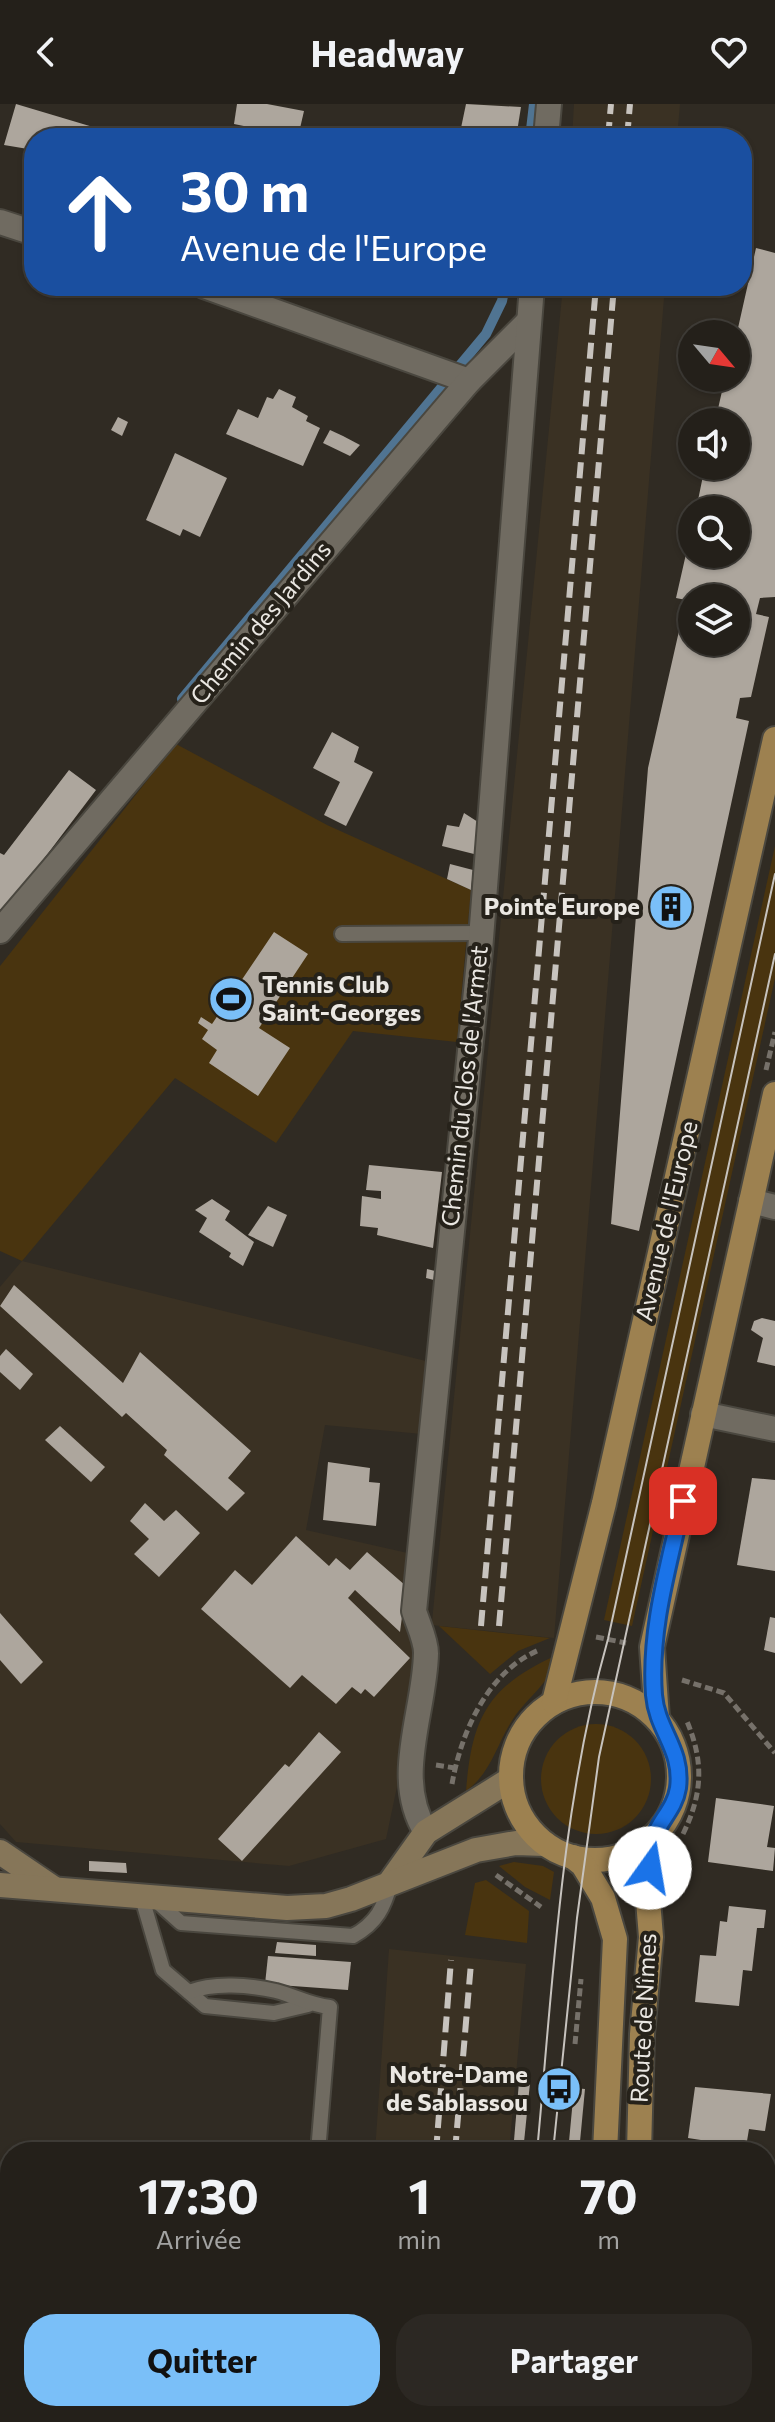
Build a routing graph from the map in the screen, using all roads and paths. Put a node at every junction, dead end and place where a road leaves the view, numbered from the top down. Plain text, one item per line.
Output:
1 (549, 104) edge
2 (547, 128) edge
3 (0, 222) edge
4 (24, 230) edge
5 (232, 296) edge
6 (531, 296) edge
7 (529, 321) junction
8 (469, 381) junction
9 (775, 739) edge
10 (0, 931) edge
11 (481, 933) junction
12 (342, 934) dead end
13 (775, 1094) edge
14 (751, 1201) junction
15 (775, 1207) edge
16 (703, 1414) junction
17 (775, 1429) edge
18 (564, 1638) junction
19 (652, 1647) junction
20 (554, 1702) junction
21 (683, 1711) dead end
22 (657, 1718) junction
23 (775, 1753) edge
24 (511, 1779) junction
25 (451, 1792) dead end
26 (426, 1832) junction
27 (654, 1836) junction
28 (545, 1844) junction
29 (676, 1847) dead end
30 (0, 1852) edge
31 (573, 1857) junction
32 (492, 1872) dead end
33 (391, 1881) junction
34 (0, 1885) edge
35 (53, 1888) junction
36 (148, 1898) junction
37 (541, 1907) dead end
38 (189, 1992) junction
39 (308, 2005) junction
40 (319, 2142) edge
41 (605, 2142) edge
42 (639, 2142) edge

1 - 2 street
3 - 4 street
5 - 8 street
6 - 7 street, Chemin du Clos de l'Armet
7 - 8 street, Chemin des Jardins
7 - 11 street, Chemin du Clos de l'Armet
8 - 10 street, Chemin des Jardins
9 - 18 main road, Avenue de l'Europe
11 - 12 lane
11 - 26 street, Chemin du Clos de l'Armet
13 - 14 main road
14 - 15 street
14 - 16 main road
16 - 17 street
16 - 19 main road
18 - 19 path
18 - 20 main road, Avenue de l'Europe
18 - 25 path
19 - 22 main road
19 - 23 path
20 - 22 main road
20 - 24 main road
21 - 29 path
22 - 27 main road
24 - 26 main road
24 - 28 main road
26 - 33 main road
27 - 31 main road
27 - 42 main road, Route de Nîmes
28 - 31 main road
28 - 33 main road
30 - 35 main road
31 - 41 main road, Route de Nîmes
32 - 37 path
33 - 36 main road
33 - 36 lane
34 - 35 main road
35 - 36 main road
36 - 38 lane
38 - 39 lane
38 - 39 lane
39 - 40 lane

